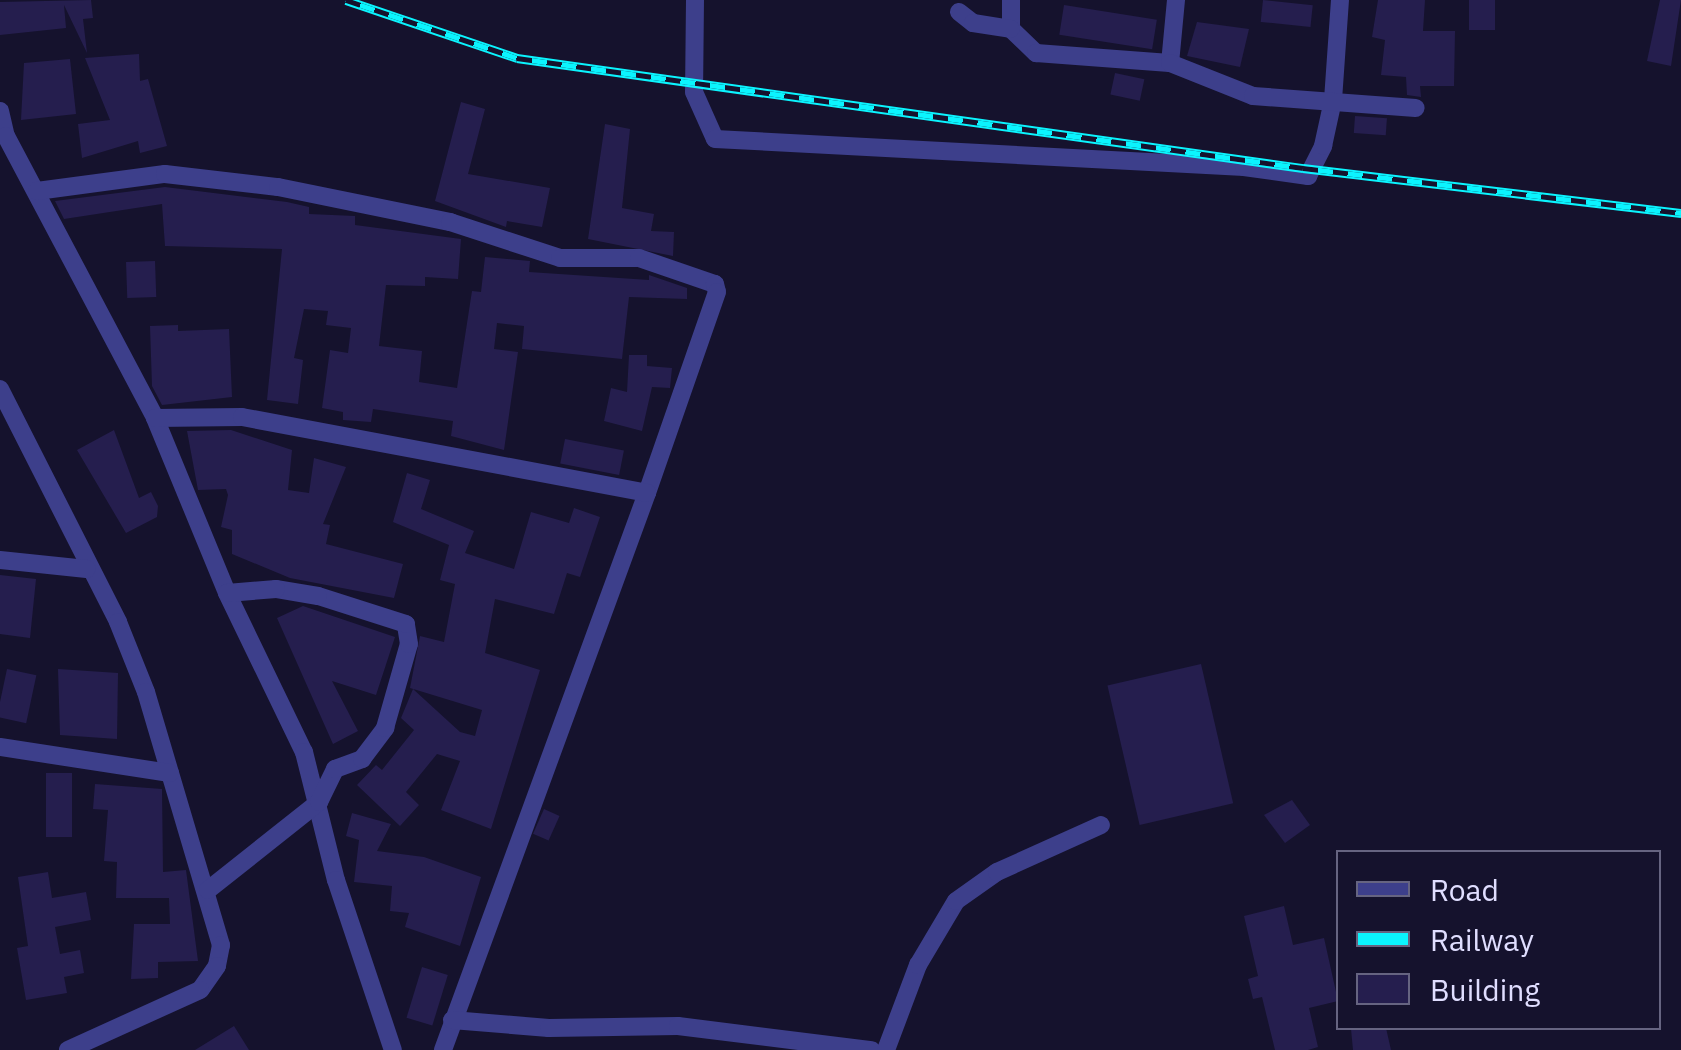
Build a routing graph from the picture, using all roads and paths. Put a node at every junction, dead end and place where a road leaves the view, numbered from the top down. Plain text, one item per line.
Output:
1 (694, 0) edge
2 (1011, 0) edge
3 (1176, 0) edge
4 (1340, 0) edge
5 (959, 12) dead end
6 (1011, 29) junction
7 (1170, 63) junction
8 (1333, 100) junction
9 (1416, 108) dead end
10 (0, 112) edge
11 (3, 137) edge
12 (37, 192) junction
13 (0, 389) edge
14 (155, 418) junction
15 (647, 493) junction
16 (0, 560) edge
17 (87, 569) junction
18 (227, 593) junction
19 (0, 747) edge
20 (170, 774) junction
21 (318, 802) junction
22 (1101, 825) dead end
23 (208, 890) junction
24 (452, 1020) junction
25 (102, 1042) edge
26 (68, 1050) edge
27 (392, 1050) edge
28 (444, 1050) edge
29 (872, 1050) edge
30 (886, 1050) edge

1 - 8 street
2 - 6 street
3 - 7 street
4 - 8 street
5 - 6 street
6 - 7 street
7 - 8 street
8 - 9 street
10 - 11 street
11 - 12 street
12 - 14 street
12 - 15 street
13 - 17 street
14 - 15 street
14 - 18 street
15 - 24 street
16 - 17 street
17 - 20 street
18 - 21 street
18 - 21 street
19 - 20 street
20 - 23 street
21 - 23 street
21 - 27 street
22 - 30 street
23 - 25 street
24 - 28 street
24 - 29 street
25 - 26 street

